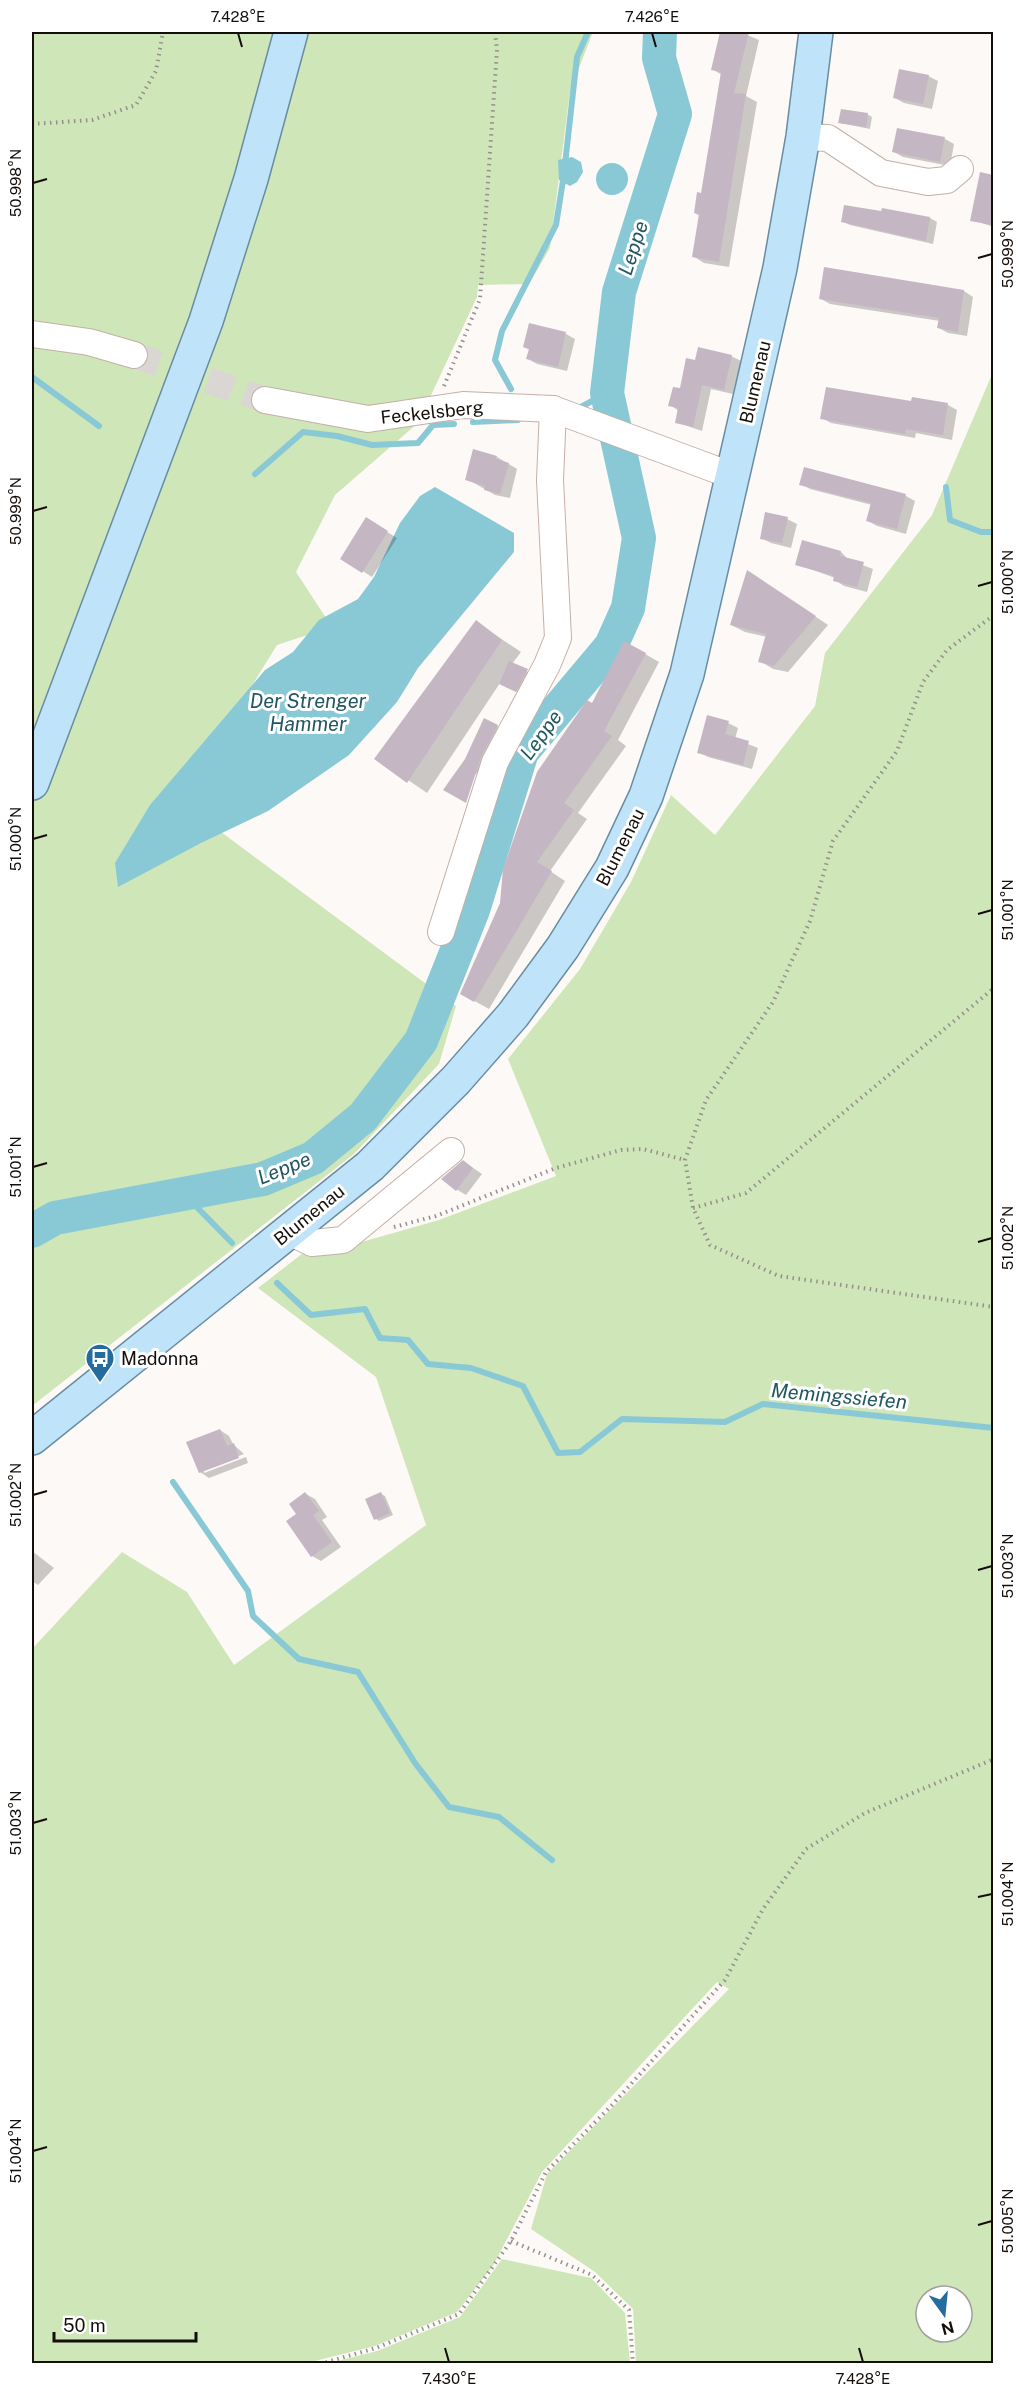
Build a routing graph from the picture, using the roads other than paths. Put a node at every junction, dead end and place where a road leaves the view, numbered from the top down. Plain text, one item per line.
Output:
1 (291, 32) edge
2 (816, 32) edge
3 (802, 137) junction
4 (960, 169) dead end
5 (32, 334) edge
6 (134, 355) tunnel mouth
7 (265, 400) tunnel mouth
8 (554, 409) junction
9 (733, 476) junction
10 (32, 783) edge
11 (441, 932) dead end
12 (451, 1151) dead end
13 (290, 1232) junction
14 (32, 1438) edge

1 - 10 main road
2 - 3 main road, Blumenau
3 - 4 street
3 - 9 main road, Blumenau
5 - 6 street
7 - 8 street, Feckelsberg
8 - 9 street, Feckelsberg
8 - 11 street
9 - 13 main road, Blumenau
12 - 13 street
13 - 14 main road, Blumenau

